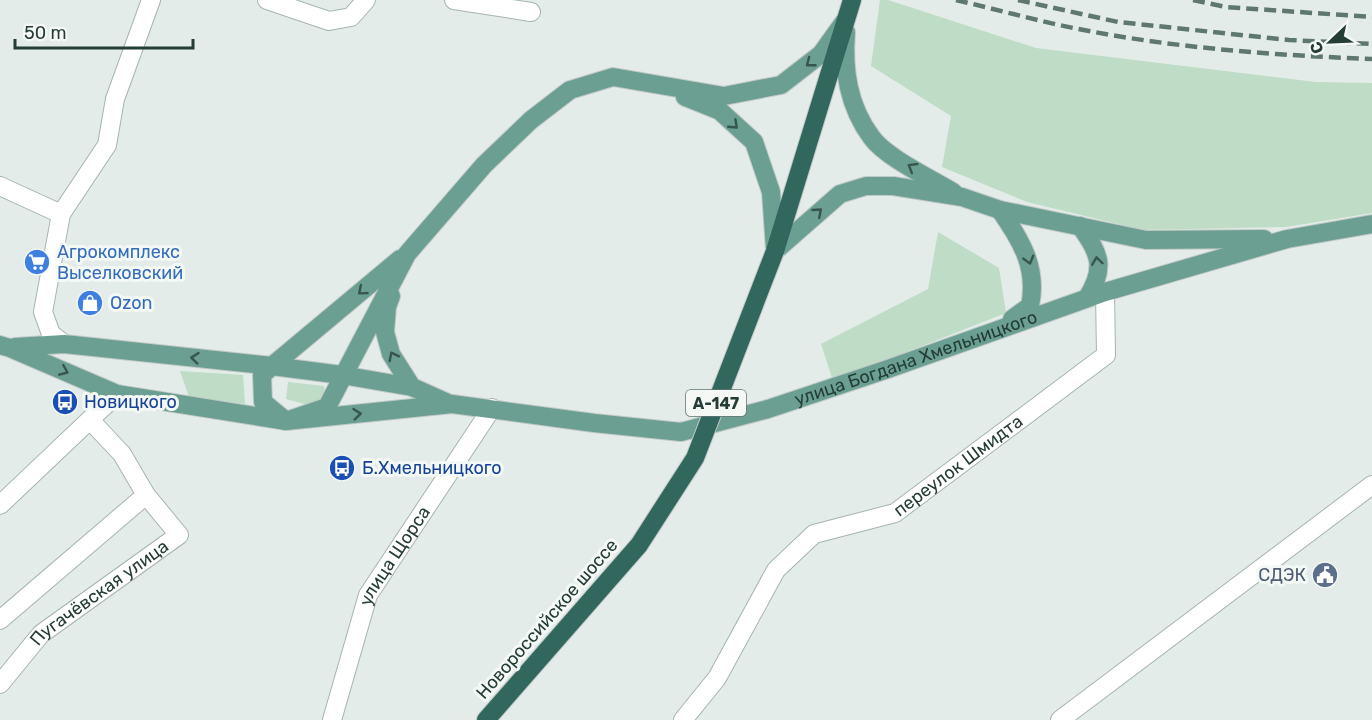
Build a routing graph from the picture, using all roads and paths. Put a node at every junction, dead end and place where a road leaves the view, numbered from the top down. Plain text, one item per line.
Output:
1 (151, 0) edge
2 (267, 0) edge
3 (366, 0) edge
4 (454, 0) edge
5 (852, 0) edge
6 (531, 12) dead end
7 (847, 18) junction
8 (645, 82) junction
9 (0, 186) edge
10 (962, 197) junction
11 (1000, 210) junction
12 (61, 214) junction
13 (1372, 224) edge
14 (1080, 226) junction
15 (1287, 239) junction
16 (775, 252) junction
17 (407, 254) junction
18 (1105, 292) junction
19 (1087, 298) junction
20 (1000, 328) junction
21 (64, 344) junction
22 (5, 346) edge
23 (272, 366) junction
24 (342, 375) junction
25 (412, 387) junction
26 (117, 394) junction
27 (452, 404) junction
28 (492, 408) junction
29 (90, 420) junction
30 (286, 421) junction
31 (1372, 485) edge
32 (146, 495) junction
33 (0, 505) edge
34 (0, 620) edge
35 (0, 684) edge
36 (332, 720) edge
37 (486, 720) edge
38 (683, 720) edge
39 (1060, 720) edge

1 - 12 street
2 - 3 street
4 - 6 street
5 - 7 highway, А-147
7 -> 8 main road, А-147
10 -> 7 main road, А-147
7 - 16 highway, А-147
8 -> 16 main road, А-147
8 - 17 main road, А-147
9 - 12 street
10 - 11 main road, А-147
16 -> 10 main road, А-147
11 - 14 main road
11 -> 20 main road
12 - 21 street
13 - 15 main road, улица Богдана Хмельницкого
14 - 15 main road
19 -> 14 main road
15 - 18 main road, улица Богдана Хмельницкого
16 - 37 highway, Новороссийское шоссе / А-147, bridge
17 -> 23 main road
17 - 24 main road
25 -> 17 main road
18 - 19 main road, улица Богдана Хмельницкого
18 - 38 street, переулок Шмидта
19 - 20 main road, улица Богдана Хмельницкого
20 - 28 main road, улица Богдана Хмельницкого
21 - 22 main road
23 -> 21 main road
22 -> 26 main road
23 - 24 main road
23 - 30 main road
24 - 25 main road
24 - 30 main road
25 - 27 main road
26 - 29 street
26 - 30 main road
27 - 28 main road, улица Богдана Хмельницкого
30 -> 27 main road
28 - 36 street, улица Щорса
29 - 32 street, Пугачёвская улица
29 - 33 street
31 - 39 street
32 - 34 street
32 - 35 street, Пугачёвская улица

